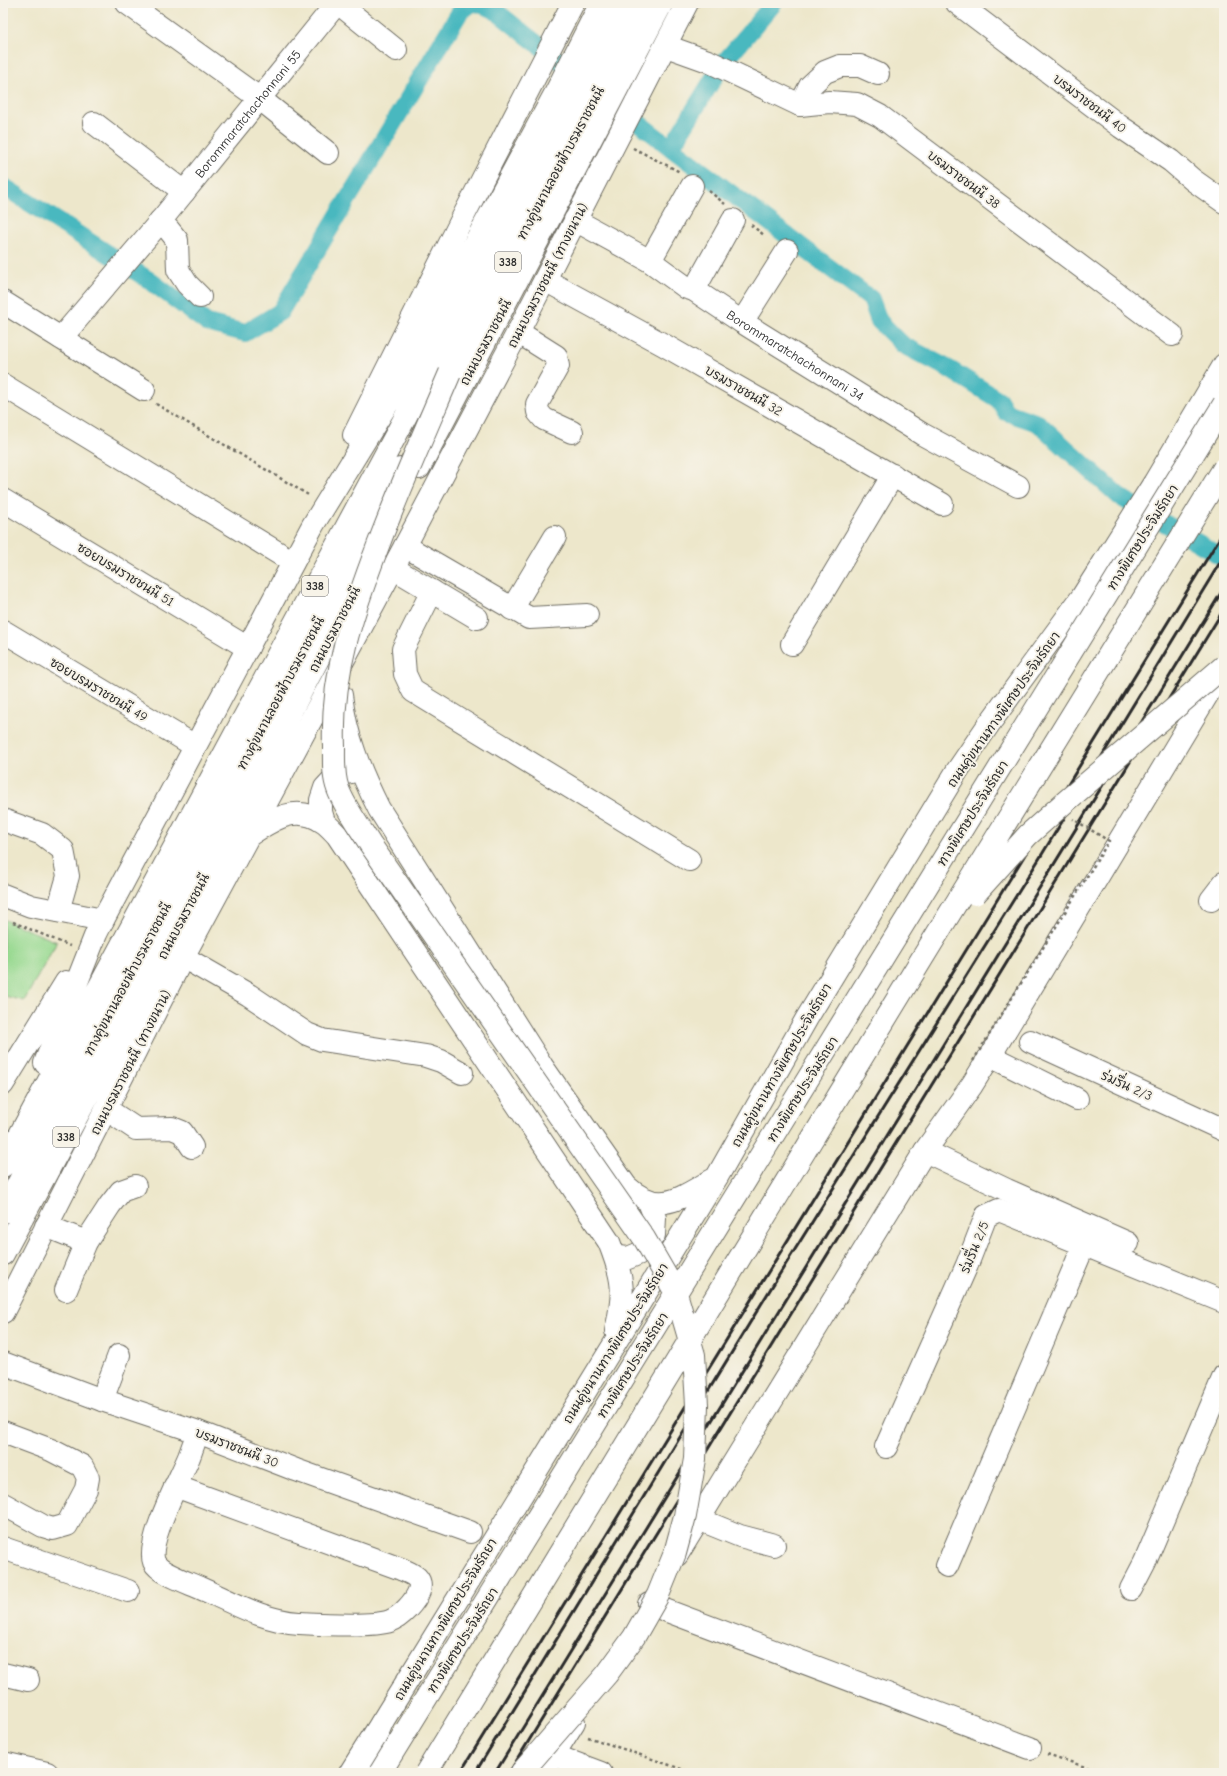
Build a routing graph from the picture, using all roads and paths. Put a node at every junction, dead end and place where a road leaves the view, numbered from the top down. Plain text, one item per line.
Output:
1 (127, 3) edge
2 (337, 3) edge
3 (573, 3) edge
4 (601, 3) edge
5 (622, 3) edge
6 (643, 3) edge
7 (662, 3) edge
8 (687, 3) edge
9 (698, 3) edge
10 (956, 3) edge
11 (666, 46) junction
12 (396, 50) dead end
13 (878, 74) dead end
14 (259, 98) junction
15 (800, 105) junction
16 (94, 123) dead end
17 (328, 153) dead end
18 (692, 186) dead end
19 (184, 192) junction
20 (1224, 202) edge
21 (575, 220) junction
22 (734, 220) dead end
23 (159, 222) junction
24 (787, 251) dead end
25 (650, 262) junction
26 (545, 280) junction
27 (694, 290) junction
28 (200, 297) dead end
29 (3, 302) edge
30 (742, 322) junction
31 (518, 332) junction
32 (65, 334) junction
33 (1172, 335) dead end
34 (1224, 365) edge
35 (450, 373) junction
36 (3, 385) edge
37 (148, 396) joint
38 (1224, 404) edge
39 (572, 432) dead end
40 (1224, 468) edge
41 (893, 475) junction
42 (1018, 486) dead end
43 (3, 500) edge
44 (322, 503) junction
45 (942, 504) dead end
46 (313, 525) junction
47 (556, 537) dead end
48 (405, 546) junction
49 (293, 562) junction
50 (393, 568) junction
51 (432, 591) junction
52 (512, 609) junction
53 (587, 614) dead end
54 (477, 618) dead end
55 (3, 631) edge
56 (792, 644) dead end
57 (248, 648) junction
58 (1224, 667) edge
59 (338, 672) junction
60 (195, 746) junction
61 (362, 775) junction
62 (244, 800) junction
63 (3, 820) edge
64 (324, 822) junction
65 (246, 843) junction
66 (689, 860) dead end
67 (1224, 883) edge
68 (3, 895) edge
69 (1212, 900) dead end
70 (58, 911) junction
71 (10, 920) dead end
72 (100, 927) junction
73 (84, 953) junction
74 (183, 957) junction
75 (923, 957) junction
76 (1030, 1041) dead end
77 (990, 1056) junction
78 (462, 1073) dead end
79 (3, 1084) edge
80 (1077, 1099) dead end
81 (106, 1109) junction
82 (1224, 1130) edge
83 (192, 1147) dead end
84 (3, 1148) edge
85 (925, 1152) junction
86 (3, 1166) edge
87 (717, 1177) junction
88 (135, 1186) dead end
89 (649, 1202) junction
90 (3, 1212) edge
91 (46, 1226) junction
92 (86, 1242) junction
93 (1128, 1243) dead end
94 (1084, 1245) junction
95 (3, 1254) edge
96 (615, 1256) junction
97 (66, 1290) dead end
98 (1224, 1302) edge
99 (3, 1312) edge
100 (613, 1346) junction
101 (119, 1355) dead end
102 (3, 1363) edge
103 (1224, 1376) edge
104 (102, 1400) junction
105 (3, 1432) edge
106 (198, 1432) junction
107 (886, 1447) dead end
108 (175, 1486) junction
109 (3, 1504) edge
110 (698, 1520) junction
111 (470, 1532) dead end
112 (774, 1545) dead end
113 (3, 1548) edge
114 (947, 1566) dead end
115 (1131, 1589) dead end
116 (128, 1591) dead end
117 (648, 1604) junction
118 (3, 1674) edge
119 (28, 1680) dead end
120 (382, 1722) junction
121 (597, 1740) dead end
122 (1030, 1748) joint
123 (553, 1755) junction
124 (3, 1763) edge
125 (47, 1773) edge
126 (350, 1773) edge
127 (361, 1773) edge
128 (380, 1773) edge
129 (426, 1773) edge
130 (521, 1773) edge
131 (542, 1773) edge
132 (601, 1773) edge
133 (693, 1773) edge
134 (1103, 1773) edge

1 - 14 main road
2 - 12 main road
2 - 14 main road, Borommaratchachonnani 55
3 - 44 main road, 338
4 - 46 main road, 338
5 - 86 main road, ทางคู่ขนานลอยฟ้าบรมราชชนนี / 338
6 - 35 main road, ทางคู่ขนานลอยฟ้าบรมราชชนนี / 338
7 - 62 main road, ถนนบรมราชชนนี
8 - 11 main road, ถนนบรมราชชนนี (ทางขนาน) / 338
9 - 11 main road
10 - 20 main road, บรมราชชนนี 40
11 - 15 main road
11 - 21 main road, ถนนบรมราชชนนี (ทางขนาน) / 338
13 - 15 main road
14 - 17 main road
14 - 19 main road, Borommaratchachonnani 55
15 - 33 main road, บรมราชชนนี 38
16 - 19 main road
18 - 25 main road
19 - 23 main road, Borommaratchachonnani 55
21 - 25 main road, Borommaratchachonnani 34
21 - 26 main road, ถนนบรมราชชนนี (ทางขนาน) / 338
22 - 27 main road
23 - 28 main road
23 - 32 main road, Borommaratchachonnani 55
24 - 30 main road
25 - 27 main road, Borommaratchachonnani 34
26 - 31 main road, ถนนบรมราชชนนี (ทางขนาน) / 338
26 - 41 main road, บรมราชชนนี 32
27 - 30 main road, Borommaratchachonnani 34
29 - 32 main road
30 - 42 main road, Borommaratchachonnani 34
31 - 39 main road
31 - 48 main road, ถนนบรมราชชนนี (ทางขนาน) / 338
32 - 37 main road
34 - 87 main road, ถนนคู่ขนานทางพิเศษประจิมรัถยา
35 - 90 main road, ทางคู่ขนานลอยฟ้าบรมราชชนนี / 338, bridge
35 - 130 main road, bridge
36 - 49 main road
37 - 44 path
38 - 128 main road, ทางพิเศษประจิมรัถยา, bridge
40 - 75 main road, bridge
41 - 45 main road, บรมราชชนนี 32
41 - 56 main road
43 - 57 main road, ซอยบรมราชชนนี 51
44 - 46 main road, 338
46 - 49 main road, 338
47 - 52 main road
48 - 50 main road, ถนนบรมราชชนนี / 338
48 - 52 main road
49 - 57 main road, 338
50 - 51 main road
50 - 59 main road, ถนนบรมราชชนนี / 338
51 - 54 main road
51 - 66 main road
52 - 53 main road
55 - 60 main road, ซอยบรมราชชนนี 49
57 - 60 main road, 338
58 - 75 main road, bridge
58 - 77 main road
59 - 61 main road
59 - 65 main road, ถนนบรมราชชนนี / 338
60 - 72 main road, 338
61 - 64 main road
61 - 89 main road
62 - 65 main road
62 - 95 main road, ถนนบรมราชชนนี / 338
63 - 70 main road
64 - 65 main road
64 - 96 main road
65 - 74 main road, ถนนบรมราชชนนี (ทางขนาน) / 338
67 - 69 main road
68 - 70 main road
70 - 72 main road
71 - 73 path
72 - 73 main road, 338
72 - 84 main road, 338
73 - 79 main road, 338
74 - 78 main road
74 - 81 main road, ถนนบรมราชชนนี (ทางขนาน) / 338
75 - 129 main road, bridge
76 - 82 main road, ร่มรื่น 2/3
77 - 80 main road
77 - 85 main road
81 - 83 main road
81 - 91 main road, ถนนบรมราชชนนี (ทางขนาน) / 338
85 - 93 main road
85 - 110 main road
87 - 89 main road
87 - 100 main road, ถนนคู่ขนานทางพิเศษประจิมรัถยา
88 - 92 main road
89 - 96 main road
91 - 92 main road
91 - 99 main road, ถนนบรมราชชนนี (ทางขนาน) / 338
92 - 97 main road
94 - 98 main road, ร่มรื่น 2/5
94 - 107 main road, ร่มรื่น 2/5
94 - 114 main road
96 - 100 main road
100 - 120 main road, ถนนคู่ขนานทางพิเศษประจิมรัถยา
101 - 104 main road
102 - 104 main road, บรมราชชนนี 30
103 - 115 main road
104 - 106 main road, บรมราชชนนี 30
105 - 109 main road
106 - 108 main road
106 - 111 main road, บรมราชชนนี 30
108 - 108 main road
110 - 112 main road
110 - 117 main road
113 - 116 main road
117 - 122 main road
117 - 123 main road
118 - 119 main road
120 - 126 main road, ถนนคู่ขนานทางพิเศษประจิมรัถยา
120 - 127 main road
121 - 133 path
122 - 134 path
123 - 131 main road
123 - 132 main road
124 - 125 main road

